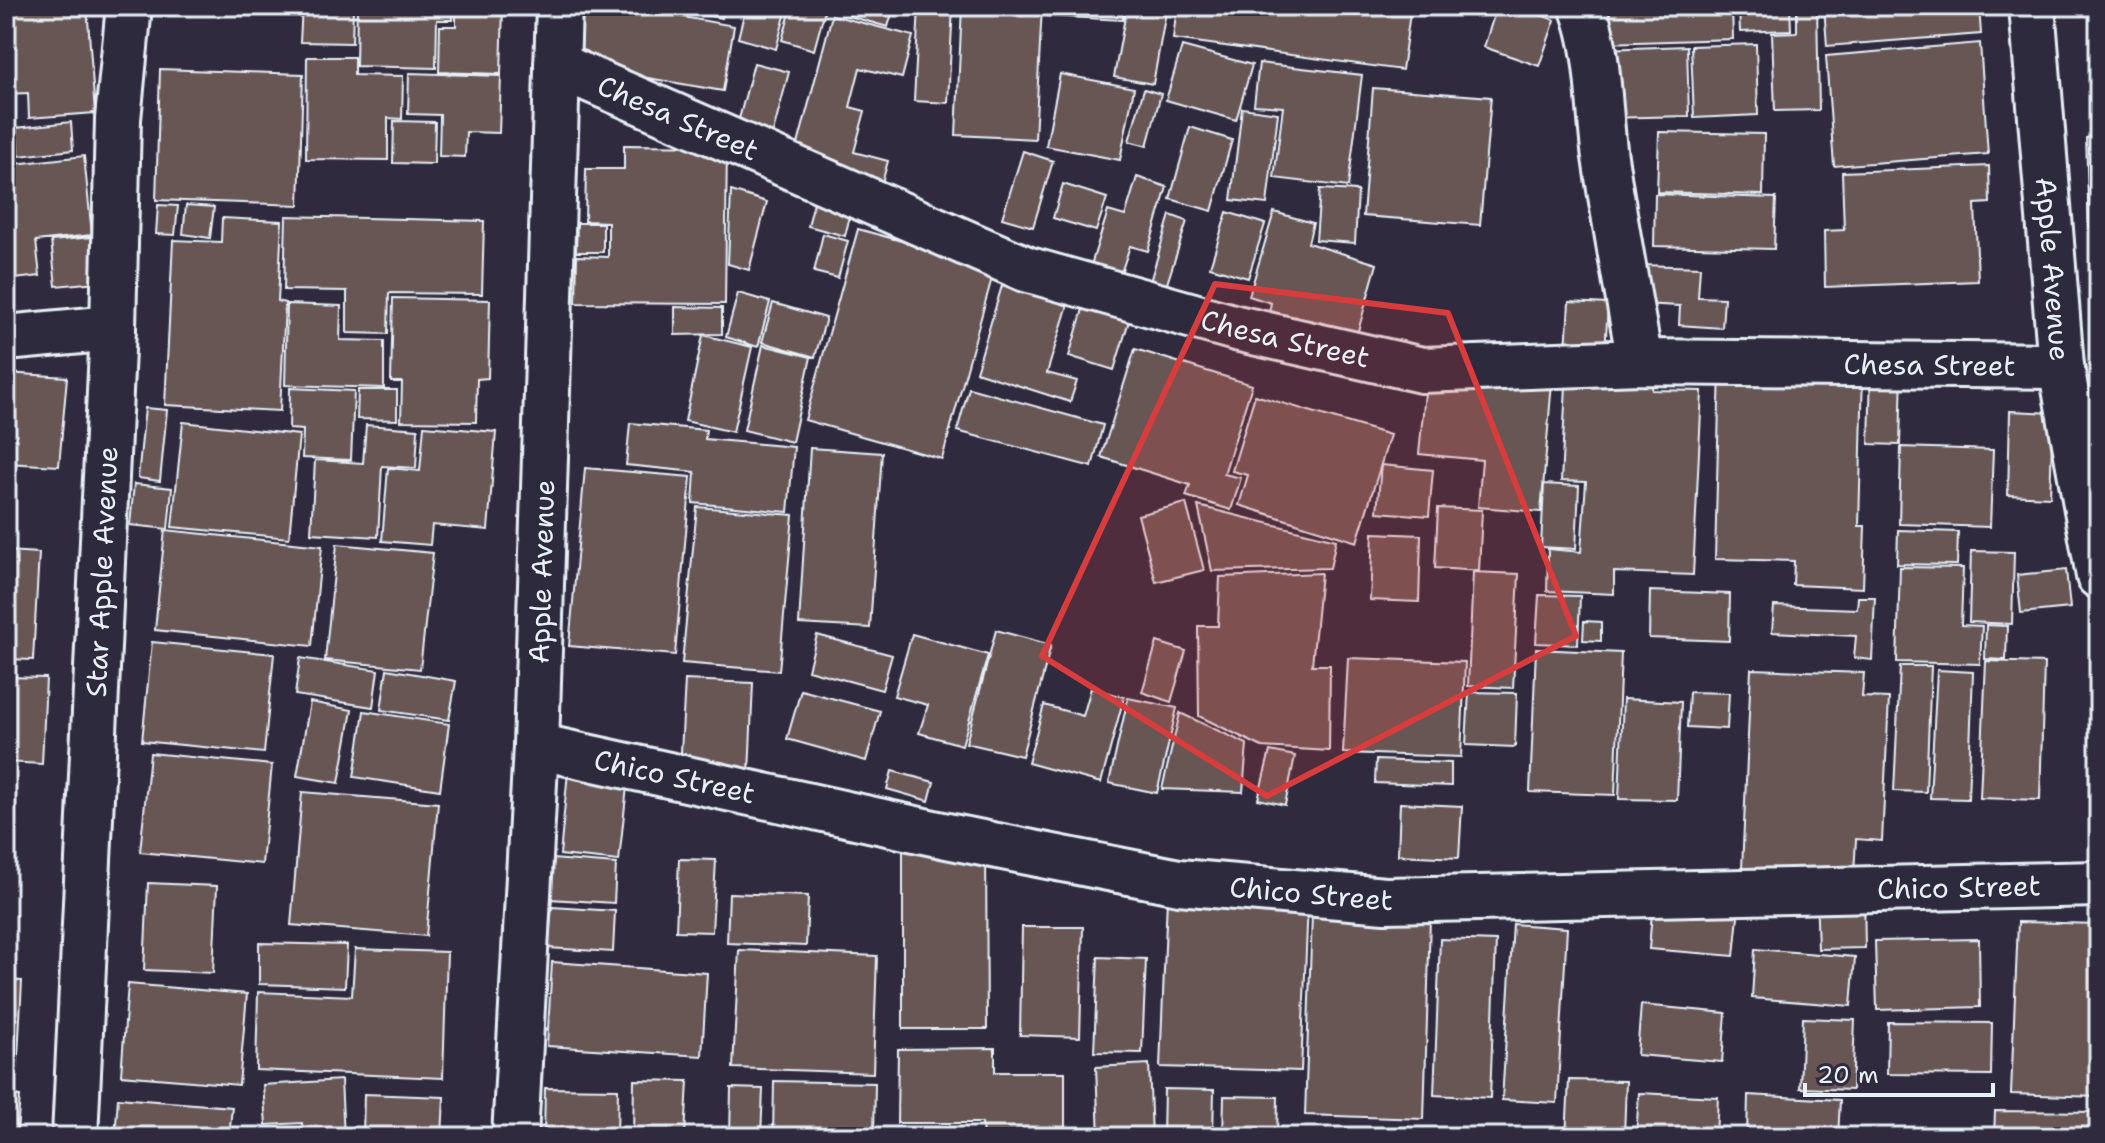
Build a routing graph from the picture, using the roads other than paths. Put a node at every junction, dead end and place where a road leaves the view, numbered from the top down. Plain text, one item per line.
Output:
1 (129, 6) edge
2 (559, 6) edge
3 (1582, 6) edge
4 (2032, 6) edge
5 (557, 65) junction
6 (113, 328) junction
7 (6, 338) edge
8 (1640, 362) junction
9 (2061, 366) junction
10 (2099, 576) edge
11 (536, 746) junction
12 (2099, 884) edge
13 (75, 1137) edge
14 (515, 1137) edge

1 - 6 street, Star Apple Avenue
2 - 5 street, Apple Avenue
3 - 8 street
4 - 9 street, Apple Avenue
5 - 8 street, Chesa Street
5 - 11 street, Apple Avenue
6 - 7 street
6 - 13 street, Star Apple Avenue
8 - 9 street, Chesa Street
9 - 10 street, Apple Avenue
11 - 12 street, Chico Street
11 - 14 street, Apple Avenue

